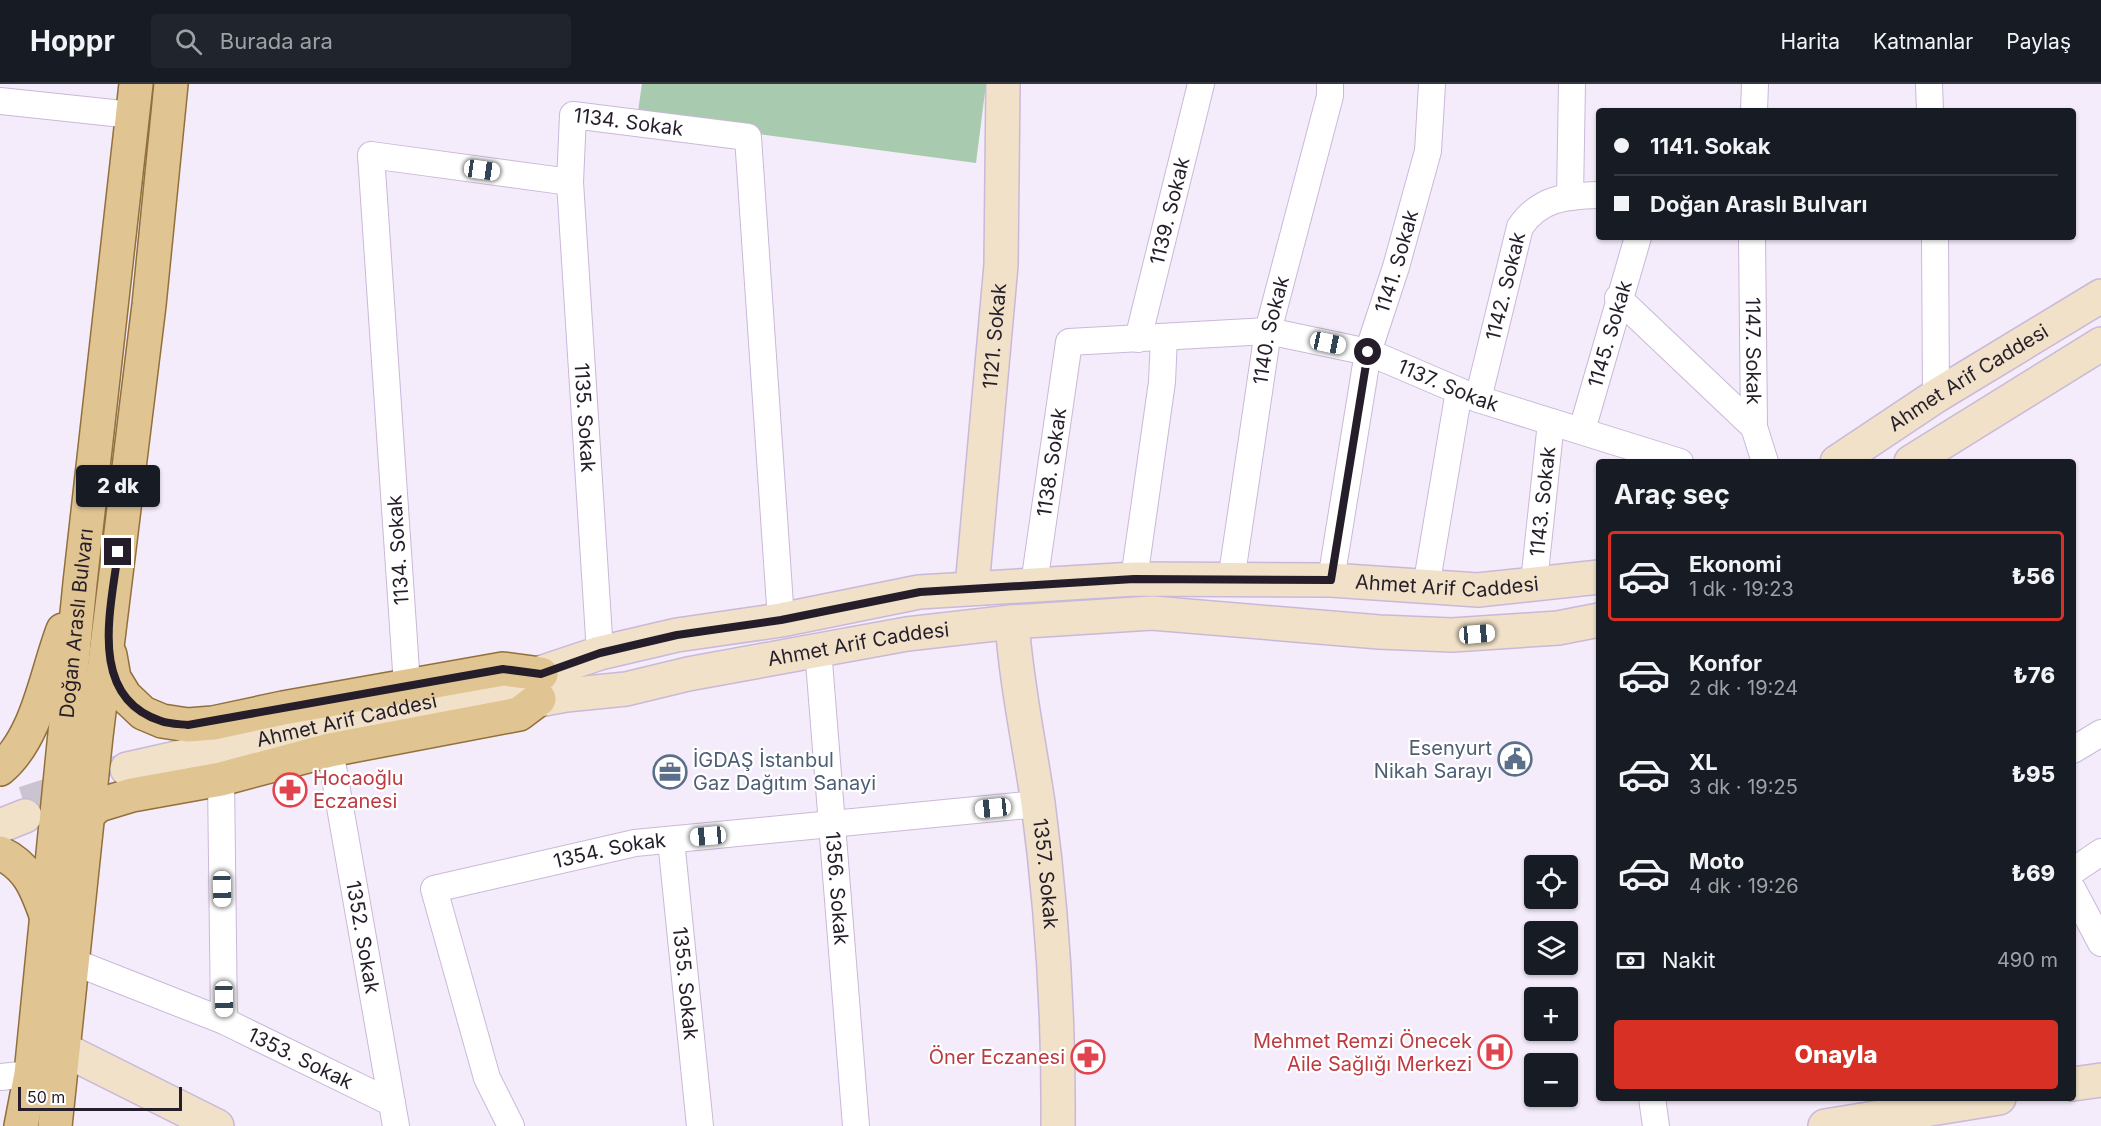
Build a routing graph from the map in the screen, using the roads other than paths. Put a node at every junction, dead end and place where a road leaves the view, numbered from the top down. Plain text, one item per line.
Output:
1 (171, 84) edge
2 (1003, 84) edge
3 (1200, 84) edge
4 (1330, 84) edge
5 (1432, 84) edge
6 (1572, 84) edge
7 (1755, 84) edge
8 (1929, 84) edge
9 (134, 100) edge
10 (0, 101) edge
11 (1754, 108) edge
12 (1930, 108) edge
13 (570, 182) junction
14 (1596, 195) edge
15 (1570, 196) junction
16 (1637, 240) edge
17 (1752, 240) edge
18 (1935, 240) edge
19 (2101, 296) edge
20 (1618, 298) junction
21 (1268, 331) junction
22 (1164, 337) junction
23 (1138, 339) junction
24 (1069, 342) joint
25 (2101, 344) edge
26 (1368, 352) junction
27 (1468, 395) junction
28 (1936, 396) junction
29 (1551, 422) junction
30 (1754, 428) junction
31 (1582, 430) junction
32 (1671, 459) edge
33 (1764, 459) edge
34 (1842, 459) edge
35 (1916, 459) edge
36 (1596, 577) edge
37 (1134, 579) junction
38 (1331, 580) junction
39 (1231, 581) junction
40 (1534, 582) junction
41 (80, 583) junction
42 (1034, 584) junction
43 (972, 587) junction
44 (1426, 587) junction
45 (781, 620) junction
46 (1012, 622) junction
47 (1596, 622) edge
48 (1290, 625) junction
49 (677, 635) junction
50 (107, 641) junction
51 (819, 650) junction
52 (600, 653) junction
53 (688, 674) junction
54 (407, 685) junction
55 (540, 687) junction
56 (2101, 733) edge
57 (2076, 748) edge
58 (330, 750) junction
59 (0, 769) edge
60 (127, 776) tunnel mouth
61 (220, 779) junction
62 (1038, 804) junction
63 (88, 814) junction
64 (834, 824) junction
65 (671, 840) junction
66 (2101, 852) edge
67 (0, 853) edge
68 (2076, 869) edge
69 (2076, 896) edge
70 (46, 916) junction
71 (2101, 943) edge
72 (74, 962) junction
73 (224, 1021) junction
74 (65, 1050) junction
75 (15, 1075) edge
76 (2101, 1080) edge
77 (2076, 1084) edge
78 (1652, 1101) edge
79 (1985, 1101) edge
80 (1943, 1110) edge
81 (394, 1115) edge
82 (21, 1126) edge
83 (55, 1126) edge
84 (217, 1126) edge
85 (511, 1126) edge
86 (700, 1126) edge
87 (856, 1126) edge
88 (1058, 1126) edge
89 (1656, 1126) edge
90 (1825, 1126) edge

1 - 50 main road, Doğan Araslı Bulvarı
2 - 43 street, 1121. Sokak
3 - 23 street, 1139. Sokak
4 - 21 street, 1140. Sokak
5 - 26 street, 1141. Sokak
6 - 15 street
7 - 11 street
8 - 12 street
9 - 10 street
9 - 41 main road, Doğan Araslı Bulvarı
13 - 45 street, 1134. Sokak
13 - 52 street, 1135. Sokak
13 - 54 street, 1134. Sokak
14 - 15 street, 1142. Sokak
15 - 27 street, 1142. Sokak
16 - 20 street, 1145. Sokak
17 - 30 street, 1147. Sokak
18 - 28 street
19 - 28 street, Ahmet Arif Caddesi
20 - 30 street
20 - 31 street, 1145. Sokak
21 - 22 street, 1137. Sokak
21 - 26 street, 1137. Sokak
21 - 39 street, 1140. Sokak
22 - 23 street, 1137. Sokak
22 - 37 street
23 - 24 street, 1137. Sokak
24 - 42 street, 1138. Sokak
25 - 35 street, Ahmet Arif Caddesi
26 - 27 street, 1137. Sokak
26 - 38 street, 1141. Sokak
27 - 29 street, 1137. Sokak
27 - 44 street, 1142. Sokak
28 - 34 street, Ahmet Arif Caddesi
29 - 31 street, 1137. Sokak
29 - 40 street, 1143. Sokak
30 - 33 street, 1147. Sokak
31 - 32 street, 1137. Sokak
36 - 40 street, Ahmet Arif Caddesi
37 - 39 street, Ahmet Arif Caddesi
37 - 42 street, Ahmet Arif Caddesi
38 - 39 street, Ahmet Arif Caddesi
38 - 44 street, Ahmet Arif Caddesi
38 - 48 street
40 - 44 street, Ahmet Arif Caddesi
41 - 59 main road
41 - 70 main road, Doğan Araslı Bulvarı
42 - 43 street, Ahmet Arif Caddesi
43 - 45 street, Ahmet Arif Caddesi
45 - 49 street, Ahmet Arif Caddesi
46 - 48 street, Ahmet Arif Caddesi
46 - 51 street, Ahmet Arif Caddesi
46 - 62 street, 1357. Sokak
47 - 48 street, Ahmet Arif Caddesi
49 - 52 street, Ahmet Arif Caddesi
49 - 53 street
50 - 54 main road
50 - 63 main road, Doğan Araslı Bulvarı
51 - 53 street, Ahmet Arif Caddesi
51 - 64 street, 1356. Sokak
52 - 55 street, Ahmet Arif Caddesi
53 - 55 street, Ahmet Arif Caddesi
54 - 55 main road
55 - 58 main road
55 - 60 street, Ahmet Arif Caddesi
56 - 57 street
58 - 61 main road
58 - 81 street, 1352. Sokak
61 - 63 main road
61 - 73 street
62 - 64 street, 1354. Sokak
62 - 88 street, 1357. Sokak
63 - 72 main road, Doğan Araslı Bulvarı
64 - 65 street, 1354. Sokak
64 - 87 street, 1356. Sokak
65 - 85 street, 1354. Sokak
65 - 86 street, 1355. Sokak
66 - 68 street
67 - 70 main road
69 - 71 street
70 - 75 main road, Doğan Araslı Bulvarı
72 - 73 street, 1353. Sokak
72 - 74 main road, Doğan Araslı Bulvarı
73 - 81 street, 1353. Sokak
74 - 83 main road, Doğan Araslı Bulvarı
74 - 84 street
75 - 82 main road, Doğan Araslı Bulvarı
76 - 77 street
78 - 89 street
79 - 80 street
80 - 90 street

